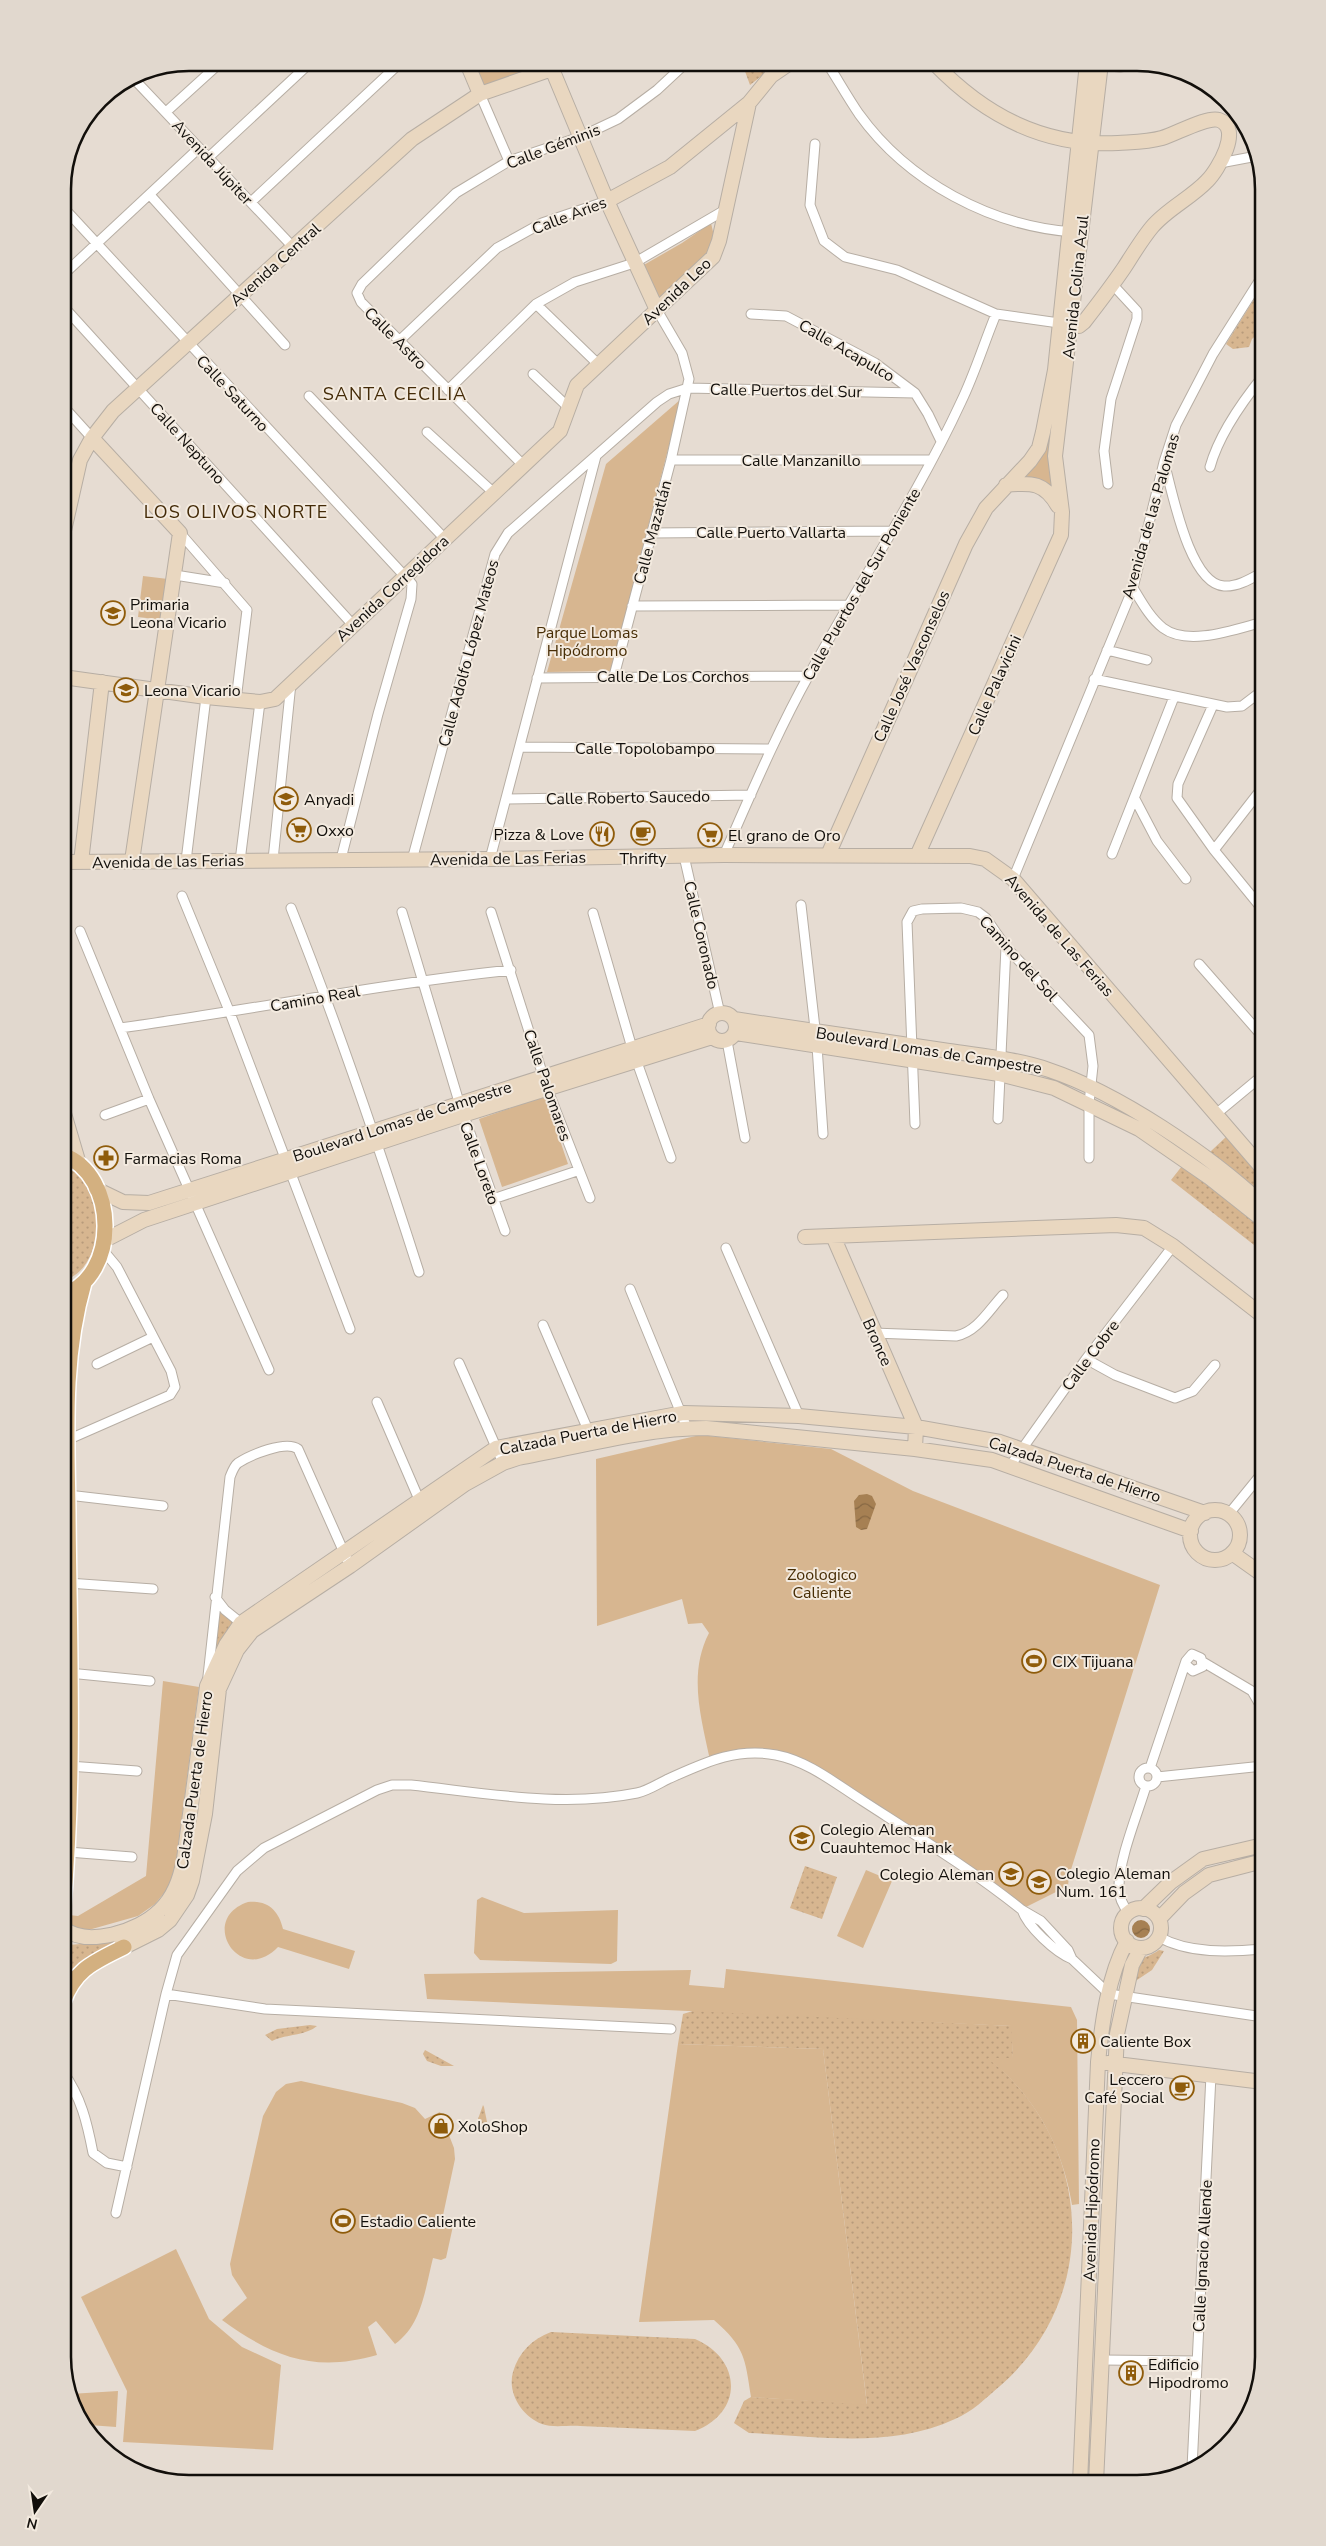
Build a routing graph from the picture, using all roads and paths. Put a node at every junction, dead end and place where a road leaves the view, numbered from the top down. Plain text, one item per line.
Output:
1 (209, 72) edge
2 (299, 72) edge
3 (390, 72) edge
4 (471, 72) edge
5 (536, 72) edge
6 (557, 72) edge
7 (676, 72) edge
8 (777, 72) edge
9 (833, 72) edge
10 (943, 72) edge
11 (1089, 72) edge
12 (138, 83) edge
13 (480, 94) junction
14 (750, 102) junction
15 (166, 112) junction
16 (580, 137) junction
17 (1084, 143) junction
18 (815, 144) dead end
19 (199, 148) junction
20 (209, 157) junction
21 (1250, 157) edge
22 (509, 161) junction
23 (1220, 163) junction
24 (150, 195) junction
25 (607, 201) junction
26 (251, 202) junction
27 (725, 210) junction
28 (72, 217) edge
29 (1075, 232) junction
30 (97, 244) junction
31 (293, 247) junction
32 (634, 263) junction
33 (72, 267) edge
34 (1113, 285) junction
35 (1255, 289) edge
36 (357, 293) joint
37 (240, 296) junction
38 (536, 304) junction
39 (657, 310) junction
40 (751, 314) dead end
41 (996, 314) junction
42 (72, 316) edge
43 (1065, 324) junction
44 (399, 341) junction
45 (186, 343) junction
46 (286, 345) dead end
47 (598, 364) junction
48 (533, 374) dead end
49 (138, 388) junction
50 (688, 388) junction
51 (1255, 389) edge
52 (448, 390) junction
53 (914, 394) junction
54 (309, 396) dead end
55 (568, 407) junction
56 (72, 416) edge
57 (427, 432) dead end
58 (92, 438) junction
59 (941, 441) junction
60 (596, 456) junction
61 (671, 460) junction
62 (932, 460) junction
63 (1164, 462) junction
64 (524, 465) junction
65 (1210, 467) dead end
66 (1108, 484) dead end
67 (1006, 485) junction
68 (72, 491) edge
69 (494, 493) junction
70 (1062, 512) junction
71 (890, 531) junction
72 (180, 533) junction
73 (652, 533) junction
74 (445, 539) junction
75 (175, 575) junction
76 (1255, 576) edge
77 (406, 577) junction
78 (225, 583) junction
79 (1133, 588) junction
80 (848, 605) junction
81 (632, 606) junction
82 (353, 624) junction
83 (1255, 624) edge
84 (1107, 650) junction
85 (1147, 660) dead end
86 (614, 676) junction
87 (808, 676) junction
88 (72, 678) edge
89 (537, 678) junction
90 (1094, 678) junction
91 (102, 682) junction
92 (291, 683) junction
93 (157, 690) junction
94 (1174, 697) junction
95 (1255, 697) edge
96 (206, 698) junction
97 (236, 700) junction
98 (260, 702) junction
99 (1213, 705) junction
100 (520, 747) junction
101 (770, 749) junction
102 (751, 794) junction
103 (1255, 798) edge
104 (506, 799) junction
105 (1135, 799) junction
106 (72, 849) edge
107 (1214, 850) junction
108 (1112, 854) dead end
109 (724, 855) junction
110 (828, 855) junction
111 (684, 856) junction
112 (917, 856) junction
113 (340, 859) junction
114 (490, 859) junction
115 (273, 860) junction
116 (412, 860) junction
117 (132, 861) junction
118 (186, 861) junction
119 (240, 861) junction
120 (72, 864) edge
121 (1013, 878) junction
122 (1186, 879) dead end
123 (182, 896) dead end
124 (1255, 899) edge
125 (801, 905) dead end
126 (291, 908) dead end
127 (402, 912) dead end
128 (491, 912) dead end
129 (593, 913) dead end
130 (80, 931) dead end
131 (1006, 947) junction
132 (1200, 964) dead end
133 (511, 970) junction
134 (424, 980) junction
135 (326, 996) junction
136 (230, 1013) junction
137 (720, 1014) junction
138 (1255, 1027) edge
139 (120, 1028) junction
140 (710, 1031) junction
141 (732, 1031) junction
142 (815, 1031) junction
143 (912, 1045) junction
144 (817, 1046) junction
145 (634, 1054) junction
146 (1000, 1059) junction
147 (911, 1060) junction
148 (999, 1074) junction
149 (545, 1082) junction
150 (1255, 1082) edge
151 (1091, 1088) junction
152 (149, 1100) junction
153 (1089, 1103) junction
154 (461, 1109) junction
155 (1216, 1114) junction
156 (105, 1115) dead end
157 (998, 1119) dead end
158 (915, 1124) dead end
159 (823, 1134) dead end
160 (376, 1137) junction
161 (745, 1138) dead end
162 (72, 1139) edge
163 (671, 1158) dead end
164 (1089, 1158) dead end
165 (286, 1159) junction
166 (1255, 1159) edge
167 (72, 1160) edge
168 (79, 1164) junction
169 (578, 1171) junction
170 (291, 1172) junction
171 (189, 1189) junction
172 (96, 1190) junction
173 (590, 1198) dead end
174 (1255, 1198) edge
175 (493, 1199) junction
176 (196, 1204) junction
177 (1255, 1213) edge
178 (505, 1231) dead end
179 (805, 1236) dead end
180 (833, 1236) junction
181 (103, 1245) junction
182 (1173, 1246) junction
183 (726, 1248) dead end
184 (419, 1272) dead end
185 (84, 1283) junction
186 (630, 1289) dead end
187 (71, 1292) edge
188 (1003, 1295) dead end
189 (1255, 1309) edge
190 (543, 1325) dead end
191 (350, 1329) dead end
192 (873, 1333) junction
193 (153, 1337) junction
194 (71, 1339) edge
195 (1086, 1359) junction
196 (97, 1364) dead end
197 (459, 1364) dead end
198 (1215, 1365) dead end
199 (269, 1370) dead end
200 (377, 1402) dead end
201 (683, 1413) junction
202 (799, 1416) junction
203 (916, 1427) junction
204 (687, 1428) junction
205 (588, 1430) junction
206 (71, 1438) edge
207 (496, 1448) junction
208 (1022, 1448) junction
209 (915, 1449) junction
210 (503, 1463) junction
211 (1010, 1466) junction
212 (1255, 1483) edge
213 (71, 1495) edge
214 (419, 1500) junction
215 (163, 1506) dead end
216 (425, 1513) junction
217 (1205, 1513) junction
218 (1228, 1515) junction
219 (1191, 1530) junction
220 (343, 1553) junction
221 (1232, 1553) junction
222 (350, 1566) junction
223 (1255, 1568) edge
224 (71, 1583) edge
225 (152, 1589) dead end
226 (215, 1598) junction
227 (247, 1627) junction
228 (71, 1674) edge
229 (150, 1681) dead end
230 (207, 1686) junction
231 (1255, 1696) edge
232 (205, 1756) junction
233 (71, 1766) edge
234 (1255, 1767) edge
235 (1150, 1768) junction
236 (137, 1771) dead end
237 (1157, 1777) junction
238 (1146, 1786) junction
239 (1255, 1847) edge
240 (71, 1852) edge
241 (132, 1857) dead end
242 (1255, 1864) edge
243 (1144, 1909) junction
244 (1129, 1913) junction
245 (1159, 1919) junction
246 (118, 1931) junction
247 (71, 1934) edge
248 (1159, 1937) junction
249 (1127, 1941) junction
250 (124, 1947) junction
251 (1141, 1948) junction
252 (1255, 1949) edge
253 (71, 1984) edge
254 (166, 1994) junction
255 (1109, 1994) junction
256 (1124, 1998) junction
257 (1255, 2016) edge
258 (671, 2029) dead end
259 (1098, 2062) junction
260 (1115, 2064) junction
261 (1211, 2075) junction
262 (1255, 2081) edge
263 (71, 2084) edge
264 (126, 2167) junction
265 (116, 2213) dead end
266 (1102, 2360) junction
267 (1197, 2361) junction
268 (1192, 2461) edge
269 (1080, 2475) edge
270 (1096, 2475) edge

1 - 15 street
2 - 20 street
3 - 26 street
4 - 13 street
5 - 13 street, Avenida Central
6 - 16 street
7 - 16 street, Calle Géminis
8 - 14 street
9 - 29 street
10 - 17 street
11 - 17 street, Avenida Colina Azul
12 - 15 street, Avenida Júpiter
13 - 22 street
13 - 31 street, Avenida Central
14 - 25 street, Calle Aries
14 - 27 street, Avenida Leo
15 - 19 street, Avenida Júpiter
16 - 22 street, Calle Géminis
16 - 25 street
17 - 23 street
17 - 29 street, Avenida Colina Azul
18 - 41 street
19 - 20 street, Avenida Júpiter
19 - 24 street
20 - 26 street, Avenida Júpiter
21 - 23 street
22 - 36 street, Calle Géminis
23 - 34 street
24 - 30 street
24 - 37 street
25 - 32 street
25 - 44 street, Calle Aries
26 - 31 street, Avenida Júpiter
27 - 32 street
27 - 39 street, Avenida Leo
28 - 30 street, Calle Saturno
29 - 43 street, Avenida Colina Azul
30 - 33 street
30 - 45 street, Calle Saturno
31 - 37 street, Avenida Central
32 - 38 street
32 - 39 street
34 - 43 street
34 - 66 street
35 - 63 street, Avenida de las Palomas
36 - 44 street, Calle Astro
37 - 45 street, Avenida Central
37 - 46 street
38 - 47 street
38 - 52 street
39 - 47 street, Avenida Leo
39 - 50 street, Calle Mazatlán
40 - 53 street, Calle Acapulco
41 - 43 street
41 - 59 street, Calle Puertos del Sur Poniente
42 - 49 street, Calle Neptuno
43 - 67 street, Avenida Colina Azul
43 - 70 street, Avenida Colina Azul
44 - 52 street, Calle Astro
45 - 49 street, Avenida Central
45 - 77 street, Calle Saturno
47 - 55 street, Avenida Leo
48 - 55 street
49 - 58 street, Avenida Central
49 - 82 street, Calle Neptuno
50 - 53 street, Calle Puertos del Sur
50 - 60 street, Calle Adolfo López Mateos
50 - 61 street, Calle Mazatlán
51 - 65 street
52 - 64 street, Calle Astro
53 - 59 street, Calle Acapulco
54 - 74 street
55 - 64 street, Avenida Leo
56 - 58 street
57 - 69 street
58 - 68 street, Avenida Central
58 - 72 street
59 - 62 street, Calle Puertos del Sur Poniente
60 - 89 street
60 - 116 street, Calle Adolfo López Mateos
61 - 62 street, Calle Manzanillo
61 - 73 street, Calle Mazatlán
62 - 71 street, Calle Puertos del Sur Poniente
63 - 76 street
63 - 79 street, Avenida de las Palomas
64 - 69 street, Avenida Corregidora
67 - 70 street
67 - 110 street, Calle José Vasconselos
69 - 74 street, Avenida Corregidora
70 - 112 street, Calle Palavicini
71 - 73 street, Calle Puerto Vallarta
71 - 80 street, Calle Puertos del Sur Poniente
72 - 75 street
72 - 78 street
73 - 81 street, Calle Mazatlán
74 - 77 street, Avenida Corregidora
75 - 78 street
75 - 93 street
77 - 82 street, Avenida Corregidora
77 - 113 street
78 - 97 street
79 - 83 street
79 - 84 street, Avenida de las Palomas
80 - 81 street
80 - 87 street, Calle Puertos del Sur Poniente
81 - 86 street, Calle Mazatlán
82 - 92 street, Avenida Corregidora
84 - 85 street
84 - 90 street, Avenida de las Palomas
86 - 87 street, Calle De Los Corchos
86 - 89 street, Calle De Los Corchos
87 - 101 street, Calle Puertos del Sur Poniente
88 - 91 street
89 - 100 street
90 - 94 street
90 - 121 street, Avenida de las Palomas
91 - 93 street
91 - 106 street
92 - 98 street, Avenida Corregidora
92 - 115 street
93 - 96 street
93 - 117 street
94 - 99 street
94 - 105 street
95 - 99 street
96 - 97 street
96 - 118 street
97 - 98 street
98 - 119 street
99 - 107 street
100 - 101 street, Calle Topolobampo
100 - 104 street
101 - 102 street, Calle Puertos del Sur Poniente
102 - 104 street, Calle Roberto Saucedo
102 - 109 street, Calle Puertos del Sur Poniente
103 - 107 street
104 - 114 street
105 - 108 street
105 - 122 street
107 - 124 street
109 - 110 street, Avenida de Las Ferias
109 - 111 street, Avenida de Las Ferias
110 - 112 street, Avenida de Las Ferias
111 - 114 street, Avenida de Las Ferias
111 - 137 street, Calle Coronado
112 - 121 street, Avenida de Las Ferias
113 - 115 street, Avenida de Las Ferias
113 - 116 street, Avenida de Las Ferias
114 - 116 street, Avenida de Las Ferias
115 - 119 street, Avenida de las Ferias
117 - 118 street, Avenida de las Ferias
117 - 120 street, Avenida de las Ferias
118 - 119 street, Avenida de las Ferias
121 - 155 street, Avenida de Las Ferias
123 - 136 street
125 - 142 street
126 - 135 street
127 - 134 street, Calle Loreto
128 - 133 street, Calle Palomares
129 - 145 street
130 - 139 street
131 - 143 street, Camino del Sol
131 - 146 street
131 - 151 street, Camino del Sol
132 - 138 street
133 - 134 street, Camino Real
133 - 149 street, Calle Palomares
134 - 135 street, Camino Real
134 - 154 street, Calle Loreto
135 - 136 street, Camino Real
135 - 160 street
136 - 139 street, Camino Real
136 - 165 street
137 - 140 street
137 - 141 street
139 - 152 street
140 - 141 street
140 - 145 street, Boulevard Lomas de Campestre
141 - 142 street, Boulevard Lomas de Campestre
141 - 144 street, Boulevard Lomas de Campestre
141 - 161 street
142 - 143 street, Boulevard Lomas de Campestre
142 - 144 street
143 - 146 street, Boulevard Lomas de Campestre
143 - 147 street
144 - 147 street, Boulevard Lomas de Campestre
144 - 159 street
145 - 149 street, Boulevard Lomas de Campestre
145 - 163 street
146 - 148 street
146 - 151 street, Boulevard Lomas de Campestre
147 - 148 street, Boulevard Lomas de Campestre
147 - 158 street
148 - 153 street, Boulevard Lomas de Campestre
148 - 157 street
149 - 154 street, Boulevard Lomas de Campestre
149 - 169 street, Calle Palomares
150 - 155 street
151 - 153 street, Camino del Sol
151 - 174 street, Boulevard Lomas de Campestre
152 - 156 street
152 - 171 street
153 - 164 street, Camino del Sol
153 - 177 street, Boulevard Lomas de Campestre
154 - 160 street, Boulevard Lomas de Campestre
154 - 175 street, Calle Loreto
155 - 166 street, Avenida de Las Ferias
160 - 165 street, Boulevard Lomas de Campestre
160 - 170 street, Boulevard Lomas de Campestre
160 - 184 street
162 - 168 street
165 - 170 street
165 - 171 street, Boulevard Lomas de Campestre
167 - 168 main road
168 - 172 main road
169 - 173 street, Calle Palomares
169 - 175 street
170 - 176 street, Boulevard Lomas de Campestre
170 - 191 street
171 - 172 street, Boulevard Lomas de Campestre
171 - 176 street
172 - 181 main road
175 - 178 street, Calle Loreto
176 - 181 street, Boulevard Lomas de Campestre
176 - 199 street
179 - 180 street
180 - 182 street
180 - 192 street, Bronce
181 - 185 main road
181 - 193 street
182 - 189 street
182 - 195 street, Calle Cobre
183 - 202 street
185 - 187 main road
185 - 194 main road
186 - 201 street
188 - 192 street
190 - 205 street
192 - 203 street, Bronce
193 - 196 street
193 - 206 street
195 - 198 street
195 - 208 street, Calle Cobre
197 - 207 street
200 - 214 street
201 - 202 street, Calzada Puerta de Hierro
201 - 204 street
201 - 205 street, Calzada Puerta de Hierro
202 - 203 street, Calzada Puerta de Hierro
203 - 208 street, Calzada Puerta de Hierro
203 - 209 street, Bronce
204 - 209 street, Calzada Puerta de Hierro
204 - 210 street, Calzada Puerta de Hierro
205 - 207 street, Calzada Puerta de Hierro
207 - 210 street
207 - 214 street, Calzada Puerta de Hierro
208 - 211 street, Calle Cobre
208 - 217 street, Calzada Puerta de Hierro
209 - 211 street, Calzada Puerta de Hierro
210 - 216 street, Calzada Puerta de Hierro
211 - 219 street, Calzada Puerta de Hierro
212 - 218 street
213 - 215 street
214 - 216 street
214 - 220 street, Calzada Puerta de Hierro
216 - 222 street, Calzada Puerta de Hierro
217 - 218 street
217 - 219 street
218 - 221 street
219 - 221 street
220 - 222 street
220 - 226 street
220 - 227 street, Calzada Puerta de Hierro
221 - 223 street
222 - 227 street, Calzada Puerta de Hierro
224 - 225 street
226 - 227 street
226 - 230 street
227 - 230 street, Calzada Puerta de Hierro
227 - 232 street, Calzada Puerta de Hierro
228 - 229 street
230 - 232 street, Calzada Puerta de Hierro
231 - 235 street
232 - 246 street, Calzada Puerta de Hierro
232 - 250 street, Calzada Puerta de Hierro
233 - 236 street
234 - 237 street
235 - 237 street
235 - 238 street
237 - 238 street
238 - 244 street
239 - 243 street
240 - 241 street
242 - 245 street
243 - 244 street
243 - 245 street
244 - 249 street
245 - 248 street
246 - 247 street, Calzada Puerta de Hierro
246 - 250 street
248 - 251 street
248 - 252 street
249 - 251 street
249 - 255 street, Avenida Hipódromo
250 - 253 main road
251 - 256 street, Avenida Hipódromo
254 - 255 street
254 - 258 street
254 - 264 street
255 - 256 street
255 - 259 street, Avenida Hipódromo
256 - 257 street
256 - 260 street, Avenida Hipódromo
259 - 260 street
259 - 269 street, Avenida Hipódromo
260 - 261 street
260 - 266 street, Avenida Hipódromo
261 - 262 street
261 - 267 street, Calle Ignacio Allende
263 - 264 street
264 - 265 street
266 - 267 street
266 - 270 street, Avenida Hipódromo
267 - 268 street, Calle Ignacio Allende

